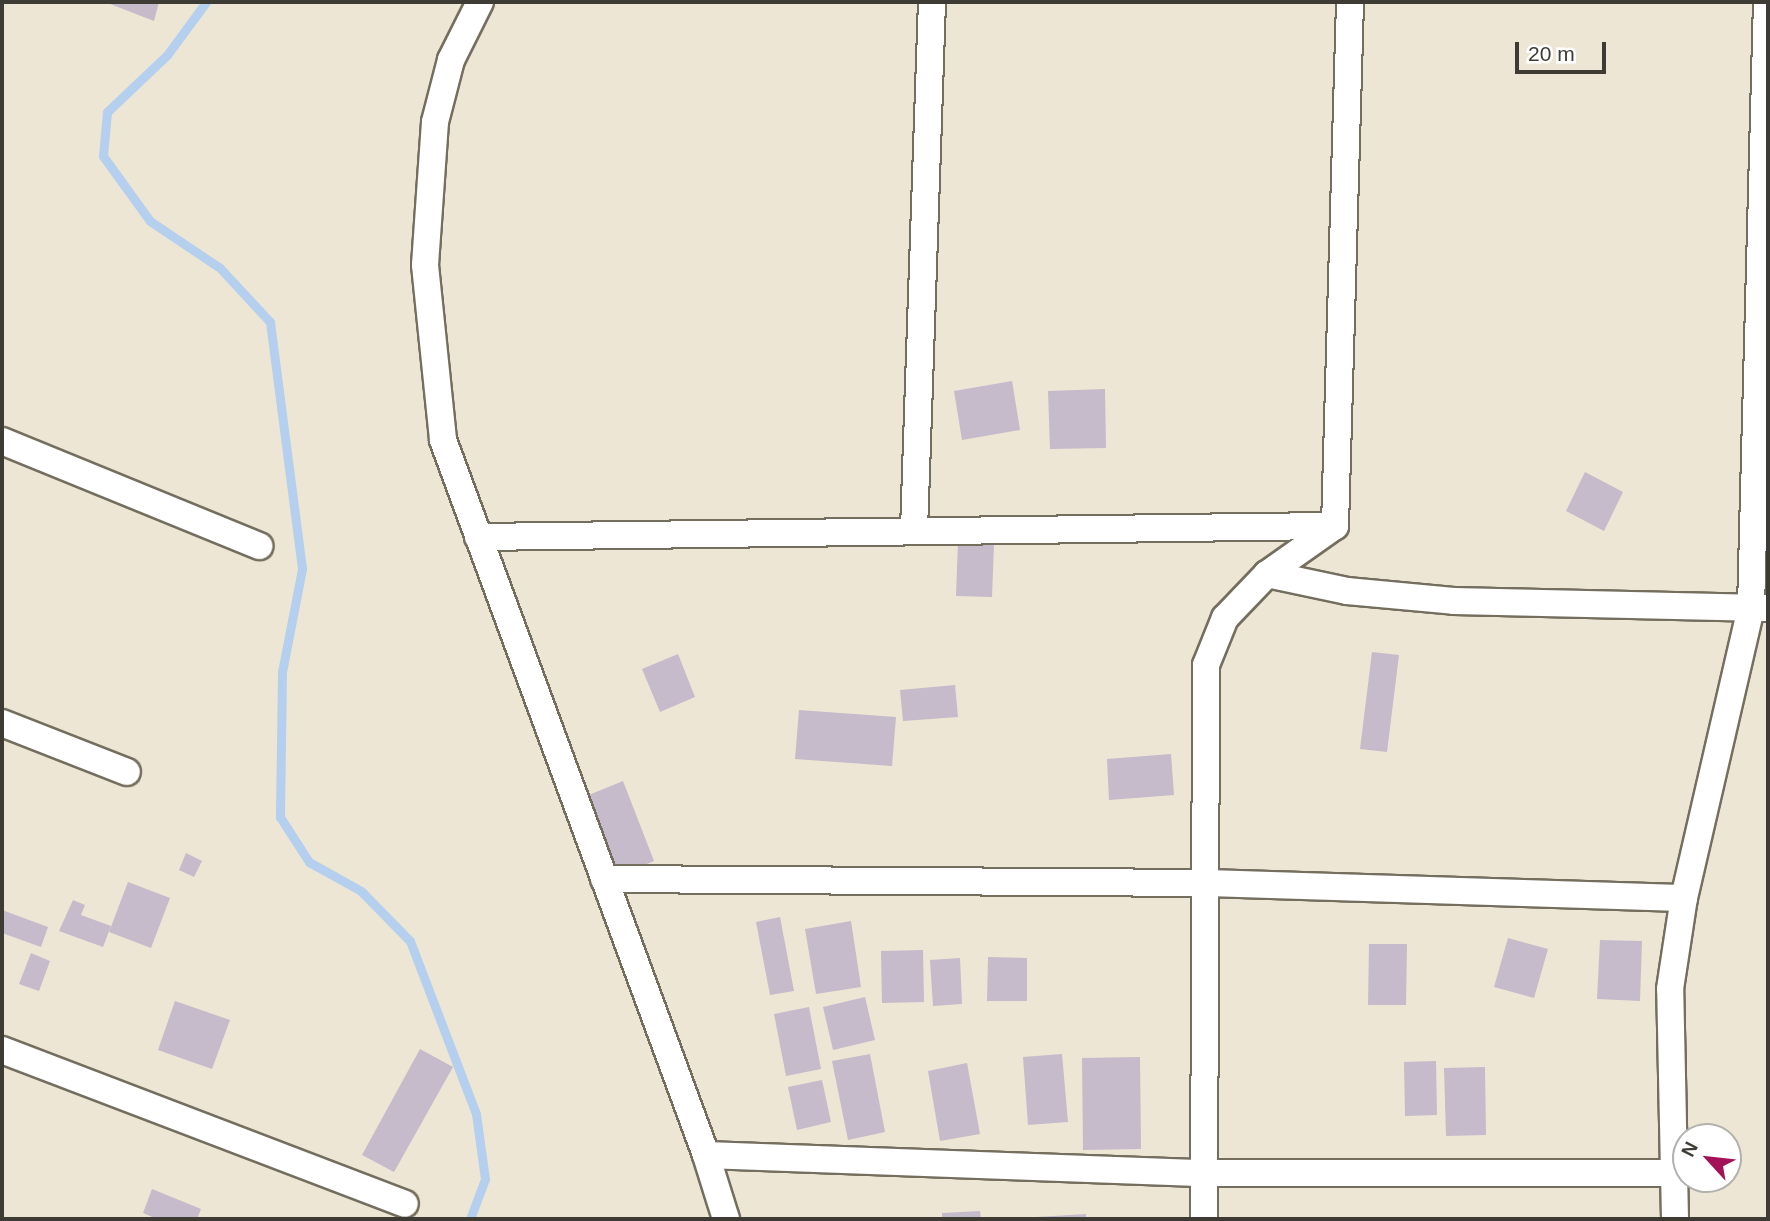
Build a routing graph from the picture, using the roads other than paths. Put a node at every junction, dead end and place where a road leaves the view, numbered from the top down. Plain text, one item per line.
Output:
1 (480, 2) edge
2 (932, 2) edge
3 (1350, 2) edge
4 (1768, 2) edge
5 (2, 441) edge
6 (1335, 526) junction
7 (914, 530) junction
8 (478, 537) junction
9 (259, 546) dead end
10 (1267, 574) junction
11 (1759, 608) edge
12 (2, 723) edge
13 (127, 772) dead end
14 (604, 878) junction
15 (1205, 883) junction
16 (1684, 898) junction
17 (2, 1050) edge
18 (706, 1155) junction
19 (1205, 1173) junction
20 (1672, 1173) joint
21 (1673, 1193) edge
22 (405, 1204) dead end
23 (726, 1219) edge
24 (1205, 1219) edge
25 (1675, 1219) edge

1 - 8 street
2 - 7 street
3 - 6 street
4 - 11 street
5 - 9 street
6 - 7 street
6 - 10 street
7 - 8 street
8 - 14 street
10 - 11 street
10 - 15 street
11 - 16 street
12 - 13 street
14 - 15 street
14 - 18 street
15 - 16 street
15 - 19 street
16 - 20 street
17 - 22 street
18 - 19 street
18 - 23 street
19 - 20 street
19 - 24 street
21 - 25 street

